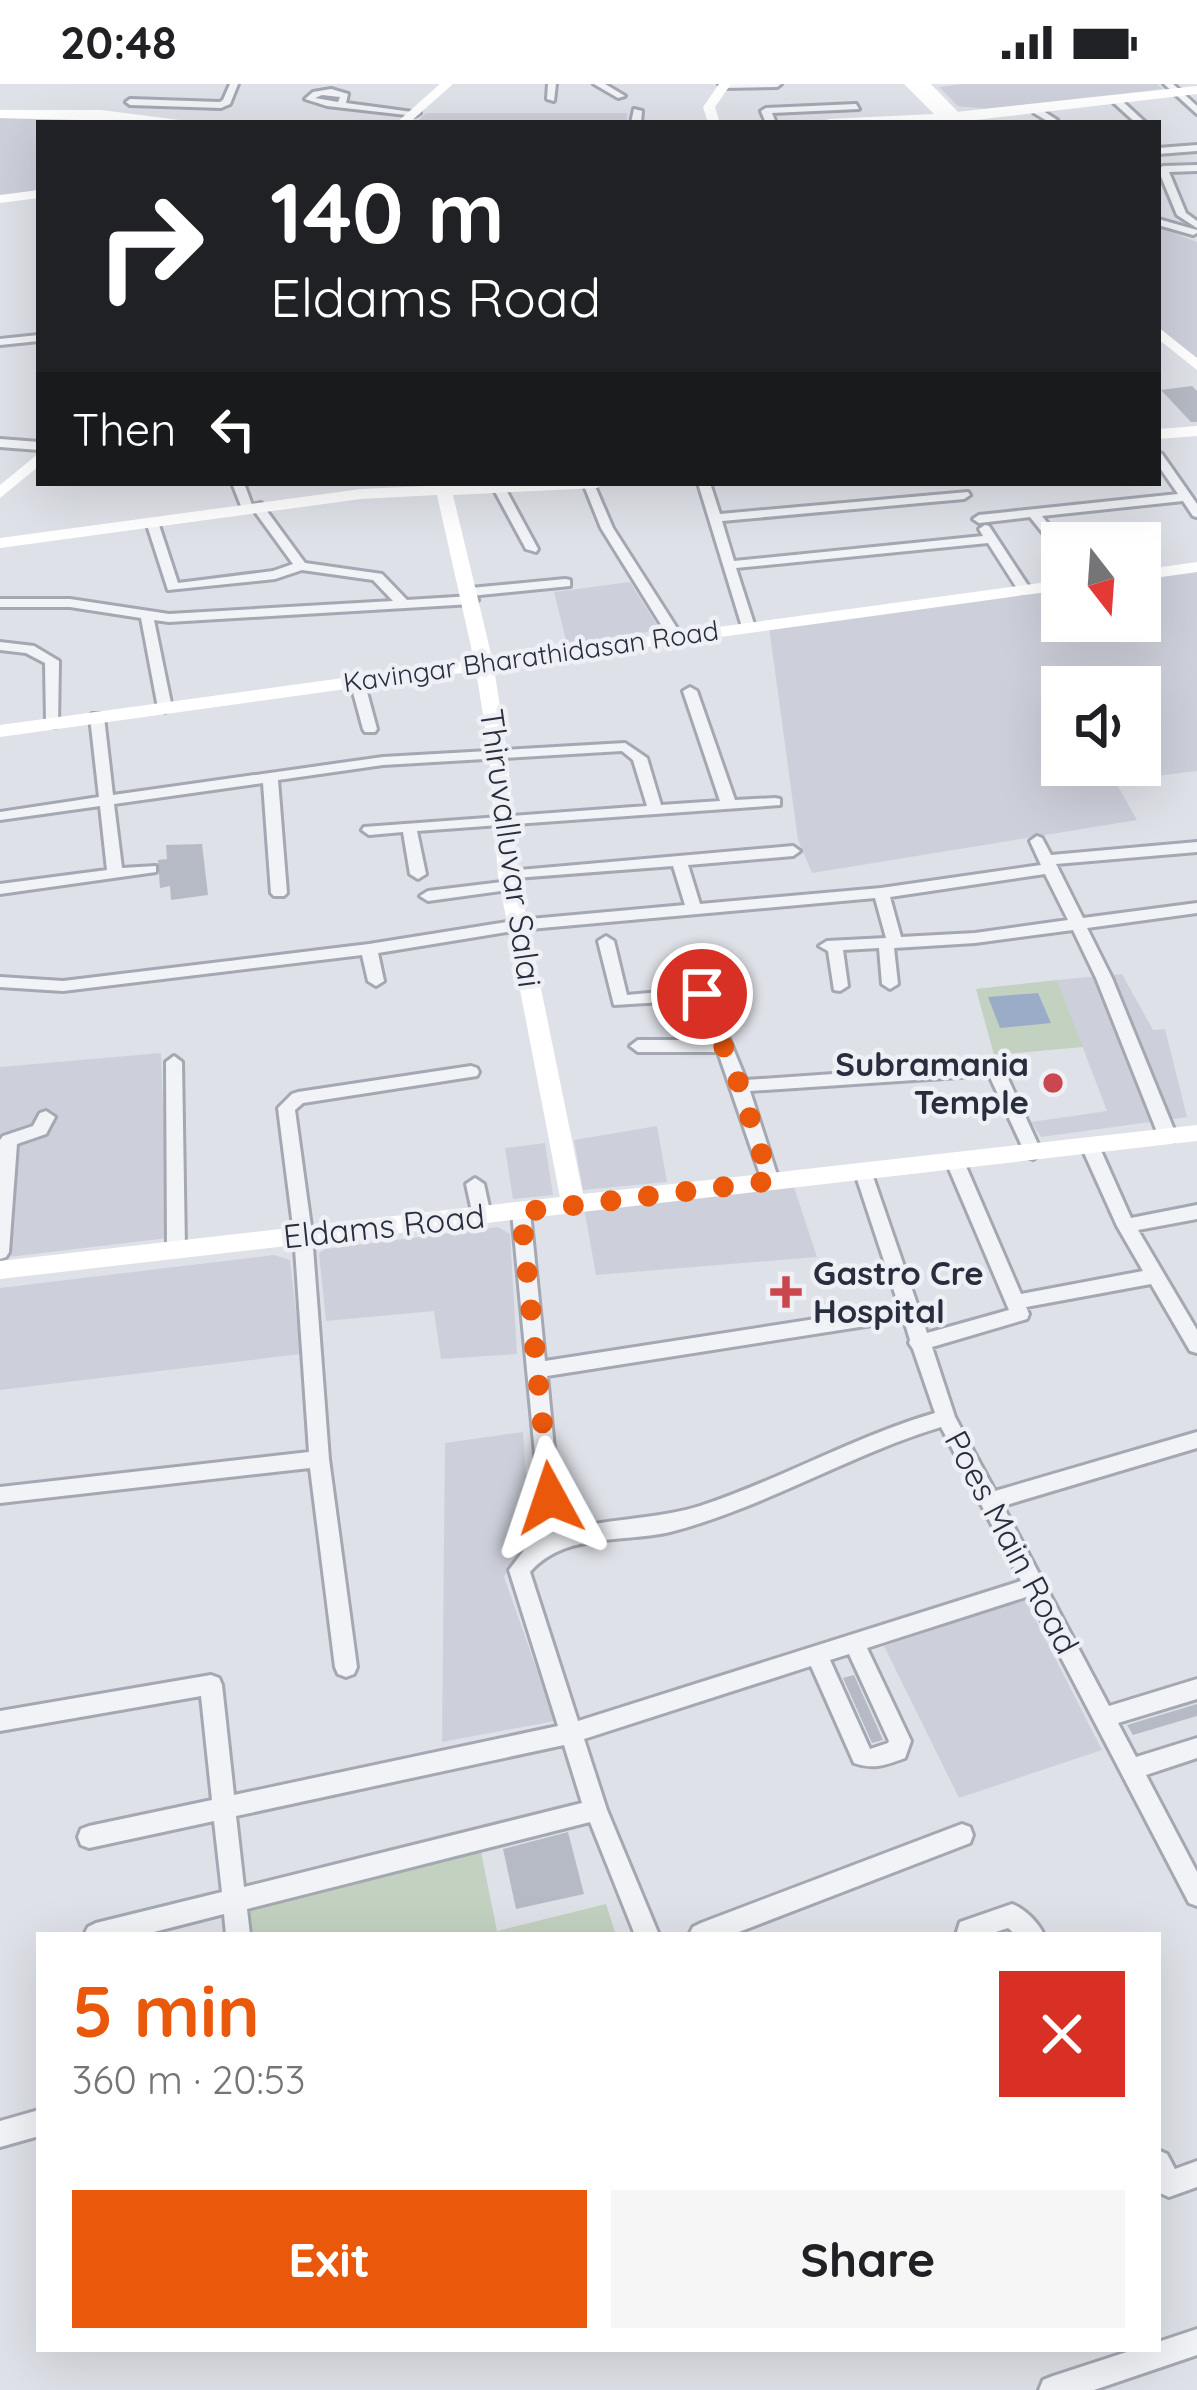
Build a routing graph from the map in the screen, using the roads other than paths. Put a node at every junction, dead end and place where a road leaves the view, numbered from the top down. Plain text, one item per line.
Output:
1 (140, 84) edge
2 (234, 84) edge
3 (447, 84) edge
4 (553, 84) edge
5 (598, 84) edge
6 (776, 84) edge
7 (910, 84) edge
8 (925, 84) edge
9 (724, 85) edge
10 (1175, 90) edge
11 (1197, 91) edge
12 (621, 96) dead end
13 (551, 99) dead end
14 (1117, 101) junction
15 (130, 102) junction
16 (342, 102) dead end
17 (856, 106) dead end
18 (1037, 110) junction
19 (1197, 111) edge
20 (415, 113) junction
21 (0, 115) edge
22 (107, 118) edge
23 (955, 119) edge
24 (143, 120) edge
25 (406, 120) edge
26 (713, 120) edge
27 (770, 120) edge
28 (923, 120) edge
29 (1052, 120) dead end
30 (1138, 120) edge
31 (1161, 142) edge
32 (1197, 148) edge
33 (1171, 150) junction
34 (1161, 151) edge
35 (1197, 168) edge
36 (36, 194) edge
37 (0, 199) edge
38 (1161, 223) edge
39 (1193, 229) edge
40 (36, 338) edge
41 (0, 342) edge
42 (1161, 342) edge
43 (1197, 369) edge
44 (1197, 431) edge
45 (1161, 434) edge
46 (0, 443) edge
47 (36, 446) edge
48 (36, 461) edge
49 (1161, 461) edge
50 (240, 486) edge
51 (475, 486) edge
52 (528, 486) edge
53 (589, 486) edge
54 (705, 486) edge
55 (499, 488) junction
56 (960, 489) edge
57 (0, 493) edge
58 (445, 493) junction
59 (1185, 497) junction
60 (252, 507) junction
61 (1197, 512) edge
62 (1034, 514) junction
63 (713, 518) junction
64 (979, 519) junction
65 (1041, 523) edge
66 (153, 524) junction
67 (992, 539) junction
68 (0, 543) edge
69 (532, 549) dead end
70 (732, 565) junction
71 (301, 566) junction
72 (1197, 567) edge
73 (1161, 572) edge
74 (565, 583) dead end
75 (1041, 588) edge
76 (1025, 590) junction
77 (471, 596) junction
78 (0, 603) edge
79 (404, 604) junction
80 (147, 616) junction
81 (748, 627) junction
82 (675, 636) junction
83 (0, 646) edge
84 (484, 664) junction
85 (357, 681) junction
86 (691, 691) dead end
87 (165, 708) junction
88 (97, 717) junction
89 (52, 723) junction
90 (370, 729) dead end
91 (0, 731) edge
92 (498, 752) junction
93 (270, 776) junction
94 (109, 801) junction
95 (775, 802) dead end
96 (729, 805) junction
97 (655, 810) junction
98 (0, 816) edge
99 (505, 818) junction
100 (409, 826) junction
101 (369, 830) dead end
102 (1037, 841) dead end
103 (1197, 847) edge
104 (793, 851) dead end
105 (679, 861) junction
106 (1049, 864) junction
107 (151, 869) dead end
108 (418, 874) dead end
109 (115, 875) junction
110 (510, 881) junction
111 (0, 889) edge
112 (279, 892) dead end
113 (881, 893) junction
114 (428, 896) dead end
115 (693, 908) junction
116 (1197, 908) edge
117 (1080, 923) junction
118 (519, 925) junction
119 (606, 941) dead end
120 (890, 943) junction
121 (370, 949) junction
122 (689, 960) dead end
123 (376, 981) dead end
124 (0, 982) edge
125 (890, 984) dead end
126 (840, 986) dead end
127 (702, 994) junction
128 (638, 1046) dead end
129 (722, 1046) junction
130 (174, 1062) dead end
131 (471, 1072) dead end
132 (740, 1086) junction
133 (46, 1117) dead end
134 (1197, 1133) edge
135 (1168, 1137) junction
136 (1090, 1146) junction
137 (1034, 1153) junction
138 (956, 1164) junction
139 (864, 1173) junction
140 (770, 1181) junction
141 (475, 1184) dead end
142 (573, 1203) junction
143 (521, 1212) junction
144 (1196, 1215) edge
145 (482, 1216) junction
146 (1126, 1226) junction
147 (303, 1234) junction
148 (176, 1249) junction
149 (0, 1252) edge
150 (0, 1270) edge
151 (1155, 1276) junction
152 (1017, 1302) junction
153 (907, 1312) junction
154 (918, 1343) junction
155 (1197, 1346) edge
156 (539, 1370) junction
157 (946, 1418) junction
158 (1197, 1440) edge
159 (319, 1459) junction
160 (0, 1495) edge
161 (990, 1501) junction
162 (553, 1541) junction
163 (1036, 1585) junction
164 (854, 1643) junction
165 (817, 1655) junction
166 (346, 1667) dead end
167 (866, 1668) junction
168 (828, 1681) junction
169 (1197, 1689) edge
170 (1103, 1718) junction
171 (0, 1721) edge
172 (573, 1733) junction
173 (1197, 1748) edge
174 (1130, 1770) junction
175 (227, 1807) junction
176 (596, 1810) junction
177 (962, 1835) dead end
178 (89, 1838) dead end
179 (1197, 1895) edge
180 (236, 1901) junction
181 (108, 1932) edge
182 (238, 1932) edge
183 (646, 1932) edge
184 (709, 1932) edge
185 (968, 1932) edge
186 (1029, 1932) edge
187 (36, 2124) edge
188 (0, 2134) edge
189 (1163, 2173) edge
190 (1197, 2174) edge
191 (1197, 2342) edge
192 (1053, 2390) edge

1 - 15 street
2 - 15 street
3 - 20 main road
4 - 13 street
5 - 12 street
6 - 9 street
7 - 23 main road
8 - 23 main road, bridge
9 - 26 main road
10 - 11 main road
10 - 14 main road
10 - 19 street
10 - 23 main road
14 - 18 main road
14 - 30 street
15 - 22 street
16 - 20 street
17 - 27 street
18 - 23 main road
18 - 29 street
20 - 25 main road
21 - 22 main road
22 - 24 main road
23 - 28 main road
31 - 33 street
32 - 33 street
33 - 34 street
35 - 39 street
36 - 37 main road
38 - 39 street
40 - 41 street
42 - 43 main road
44 - 45 main road
46 - 47 street
48 - 57 main road
49 - 59 street
50 - 60 street
51 - 55 main road
51 - 58 main road
52 - 55 main road
53 - 82 street
54 - 63 street
55 - 69 street
56 - 63 street
56 - 64 street
58 - 60 main road
58 - 77 main road, Thiruvalluvar Salai
59 - 61 street
59 - 62 street
60 - 66 main road
60 - 71 street
62 - 64 street
62 - 65 street
63 - 70 street
64 - 67 street
66 - 68 main road
66 - 71 street
67 - 70 street
67 - 76 street
70 - 81 street
71 - 79 street
72 - 73 main road
74 - 77 street
75 - 76 main road, Kavingar Bharathidasan Road
76 - 81 main road, Kavingar Bharathidasan Road
77 - 79 street
77 - 84 main road, Thiruvalluvar Salai
78 - 80 street
79 - 80 street
80 - 87 street
81 - 82 main road, Kavingar Bharathidasan Road
82 - 84 main road, Kavingar Bharathidasan Road
83 - 89 street
84 - 85 main road, Kavingar Bharathidasan Road
84 - 92 main road, Thiruvalluvar Salai
85 - 87 main road, Kavingar Bharathidasan Road
85 - 90 street
86 - 96 street
87 - 88 main road, Kavingar Bharathidasan Road
88 - 89 main road, Kavingar Bharathidasan Road
88 - 94 street
89 - 91 main road, Kavingar Bharathidasan Road
92 - 93 street
92 - 97 street
92 - 99 main road, Thiruvalluvar Salai
93 - 94 street
93 - 112 street
94 - 98 street
94 - 109 street
95 - 96 street
96 - 97 street
97 - 99 street
99 - 100 street
99 - 110 main road, Thiruvalluvar Salai
100 - 101 street
100 - 108 street
102 - 106 street
103 - 106 street
104 - 105 street
105 - 110 street
105 - 115 street
106 - 113 street
106 - 117 street
107 - 109 street
109 - 111 street
110 - 114 street
110 - 118 main road, Thiruvalluvar Salai
113 - 115 street
113 - 120 street
115 - 118 street
116 - 117 street
117 - 120 street
117 - 135 street
118 - 121 street
118 - 142 main road, Thiruvalluvar Salai
119 - 127 street
120 - 125 street
120 - 126 street
121 - 123 street
121 - 124 street
122 - 127 street
127 - 129 street
128 - 129 street
129 - 132 street
130 - 148 street
131 - 147 street
132 - 137 street
132 - 140 street
133 - 149 street
134 - 135 main road, Eldams Road
135 - 136 main road, Eldams Road
136 - 137 main road, Eldams Road
136 - 146 street
137 - 138 main road, Eldams Road
138 - 139 main road, Eldams Road
138 - 152 street
139 - 140 main road, Eldams Road
139 - 153 street, Poes Main Road
140 - 142 main road, Eldams Road
141 - 145 street
142 - 143 main road, Eldams Road
143 - 145 main road, Eldams Road
143 - 156 street
144 - 146 street
145 - 147 main road, Eldams Road
146 - 151 street
147 - 148 main road, Eldams Road
147 - 159 street
148 - 150 main road, Eldams Road
151 - 152 street
151 - 155 street
152 - 154 street
153 - 154 street, Poes Main Road
153 - 156 street
154 - 157 street, Poes Main Road
156 - 162 street
157 - 161 street, Poes Main Road
157 - 162 street
158 - 161 street
159 - 160 street
159 - 166 street
161 - 163 street, Poes Main Road
162 - 172 street
163 - 164 street
163 - 170 street, Poes Main Road
164 - 165 street
164 - 167 street
165 - 168 street
165 - 172 street
167 - 168 street
167 - 168 street
169 - 170 street
170 - 174 street, Poes Main Road
171 - 175 street
172 - 175 street
172 - 176 street
173 - 174 street
174 - 179 street, Poes Main Road
175 - 178 street
175 - 180 street
176 - 180 street
176 - 183 street
177 - 184 street
180 - 181 street
180 - 182 street
185 - 186 street
187 - 188 street
189 - 190 street
191 - 192 street

